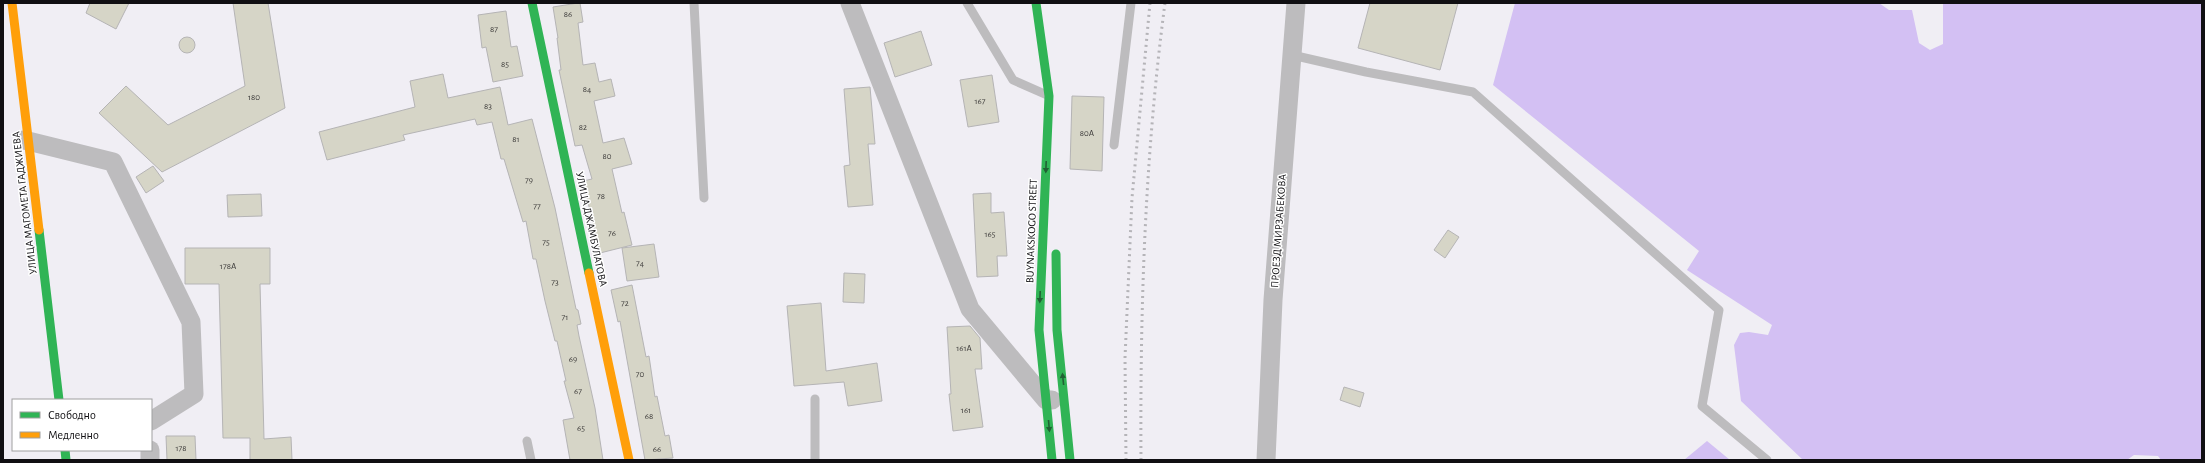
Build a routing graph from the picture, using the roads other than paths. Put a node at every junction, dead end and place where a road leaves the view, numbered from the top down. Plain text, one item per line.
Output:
1 (8, 3) edge
2 (12, 3) edge
3 (532, 3) edge
4 (694, 3) edge
5 (850, 3) edge
6 (967, 3) edge
7 (1036, 3) edge
8 (1045, 3) edge
9 (1131, 3) edge
10 (1296, 3) edge
11 (1292, 55) junction
12 (1051, 97) junction
13 (26, 140) junction
14 (1114, 146) dead end
15 (1055, 191) dead end
16 (704, 198) dead end
17 (1056, 245) dead end
18 (54, 399) edge
19 (59, 399) edge
20 (815, 399) dead end
21 (1056, 401) junction
22 (152, 420) edge
23 (527, 441) dead end
24 (532, 460) edge
25 (629, 460) edge
26 (815, 460) edge
27 (1052, 460) edge
28 (1070, 460) edge
29 (1266, 460) edge
30 (1767, 460) edge

1 - 13 main road, УЛИЦА МАГОМЕТА ГАДЖИЕВА
2 - 13 main road, УЛИЦА МАГОМЕТА ГАДЖИЕВА
3 - 25 main road, УЛИЦА ДЖАМБУЛАТОВА
4 - 16 lane
5 - 21 street
6 - 12 lane
7 - 12 main road, BUYNAKSKOGO STREET
8 - 12 main road, BUYNAKSKOGO STREET
9 - 14 lane
10 - 11 street, ПРОЕЗД МИРЗАБЕКОВА
11 - 29 street, ПРОЕЗД МИРЗАБЕКОВА
11 - 30 lane
12 - 15 main road, BUYNAKSKOGO STREET
12 -> 21 main road, BUYNAKSKOGO STREET
13 - 18 main road, УЛИЦА МАГОМЕТА ГАДЖИЕВА
13 - 19 main road, УЛИЦА МАГОМЕТА ГАДЖИЕВА
13 - 22 street
21 -> 17 main road, BUYNAKSKOGO STREET
20 - 26 lane
21 -> 27 main road, BUYNAKSKOGO STREET
21 - 28 main road, BUYNAKSKOGO STREET
23 - 24 lane

